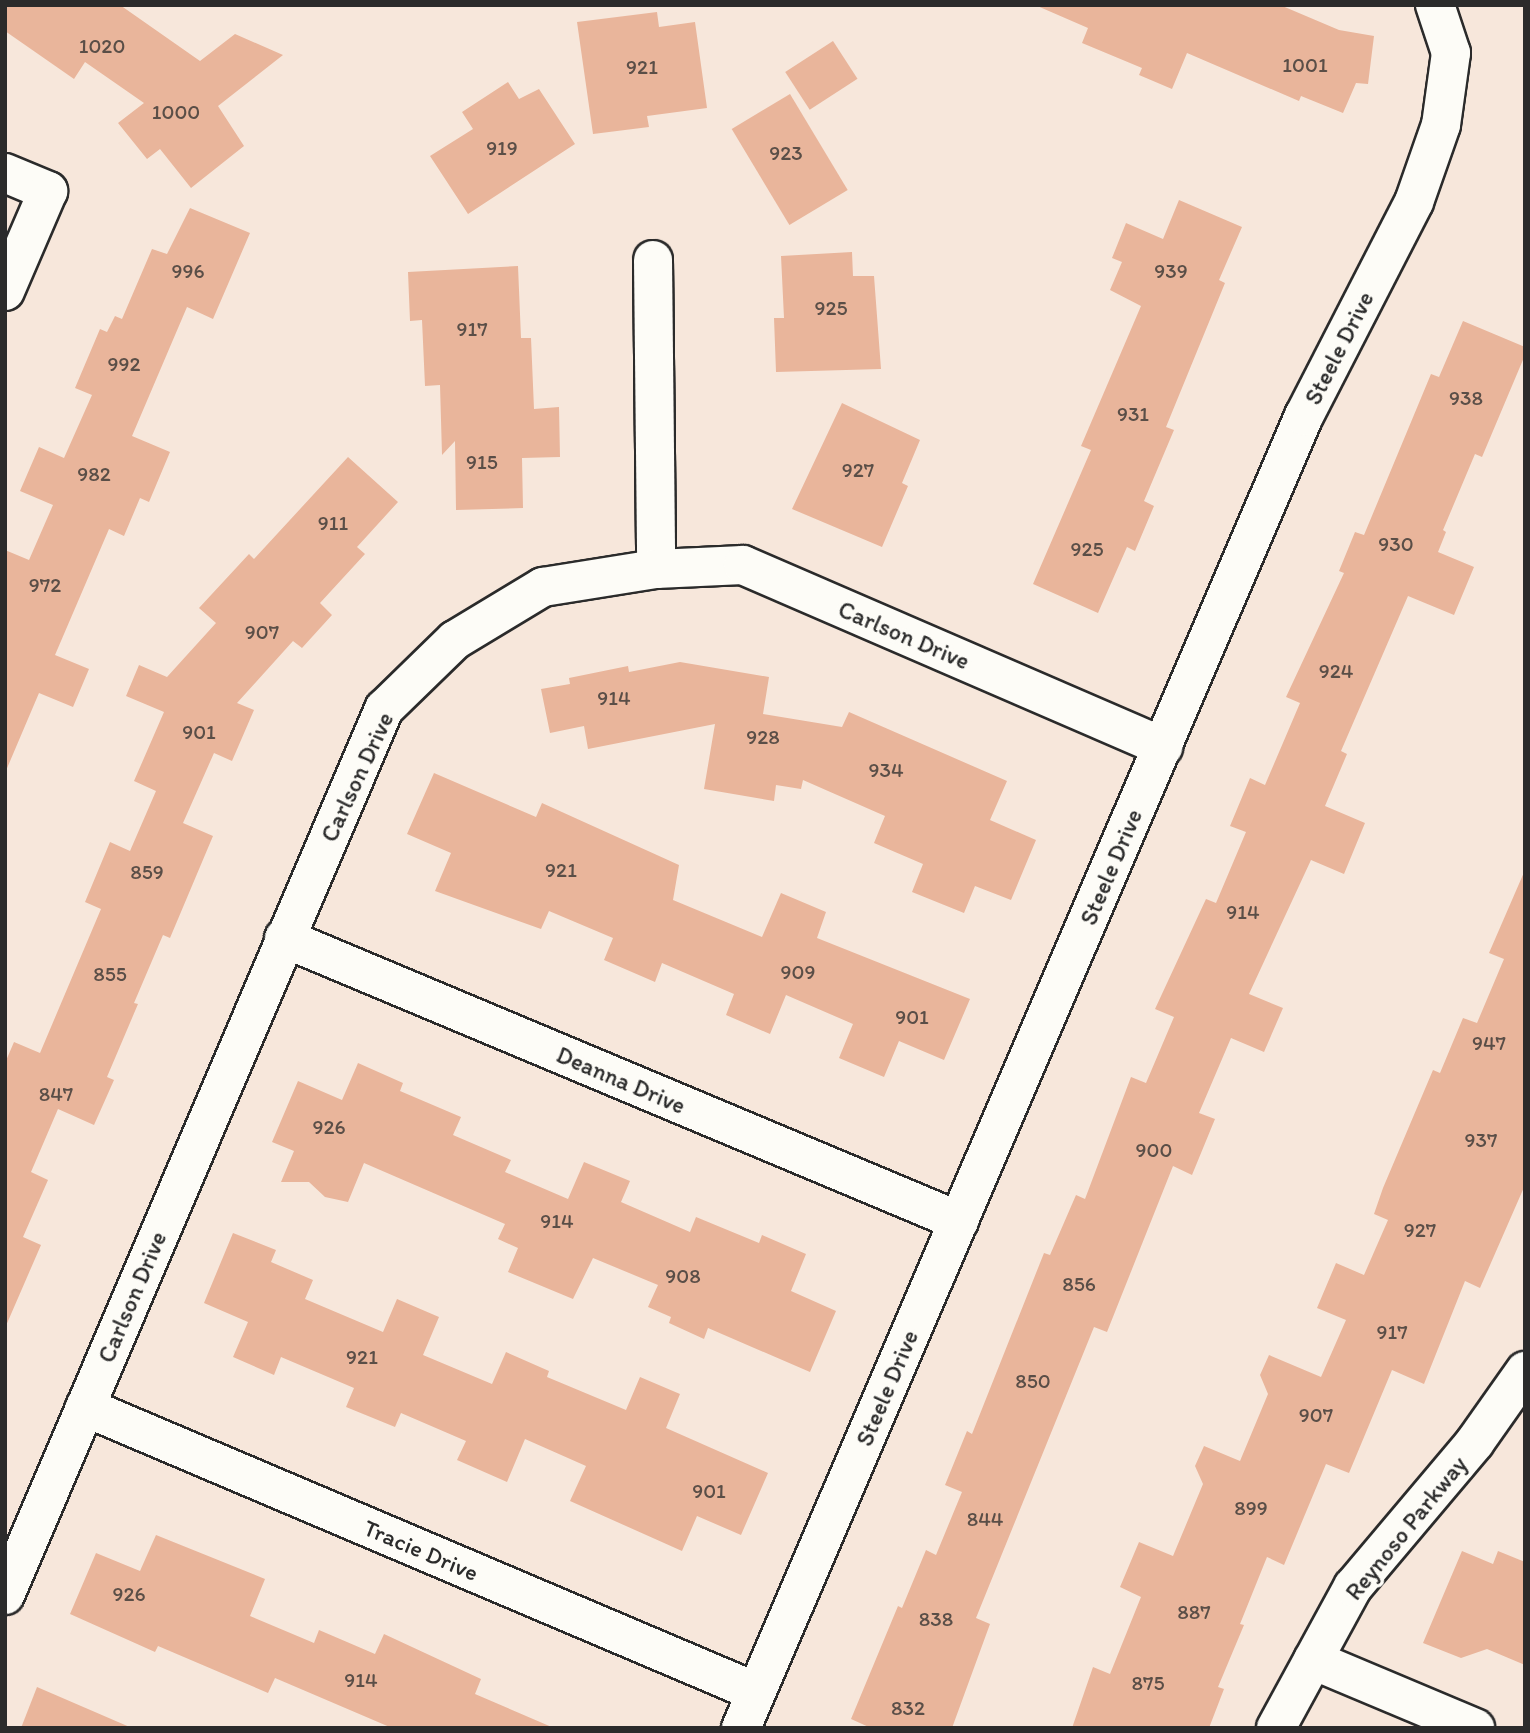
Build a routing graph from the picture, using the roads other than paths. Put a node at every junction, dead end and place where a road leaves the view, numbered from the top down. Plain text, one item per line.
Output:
1 (1435, 5) edge
2 (5, 173) edge
3 (653, 260) dead end
4 (5, 291) edge
5 (656, 569) junction
6 (1163, 747) junction
7 (284, 938) junction
8 (959, 1221) junction
9 (1525, 1371) edge
10 (85, 1407) junction
11 (5, 1595) edge
12 (1313, 1660) junction
13 (756, 1692) junction
14 (741, 1728) edge
15 (1276, 1728) edge
16 (1475, 1728) edge

1 - 6 street, Steele Drive
2 - 4 street
3 - 5 street
5 - 6 street, Carlson Drive
5 - 7 street, Carlson Drive
6 - 8 street, Steele Drive
7 - 8 street, Deanna Drive
7 - 10 street, Carlson Drive
8 - 13 street, Steele Drive
9 - 12 street, Reynoso Parkway
10 - 11 street, Carlson Drive
10 - 13 street, Tracie Drive
12 - 15 street, Reynoso Parkway
12 - 16 street
13 - 14 street, Steele Drive

